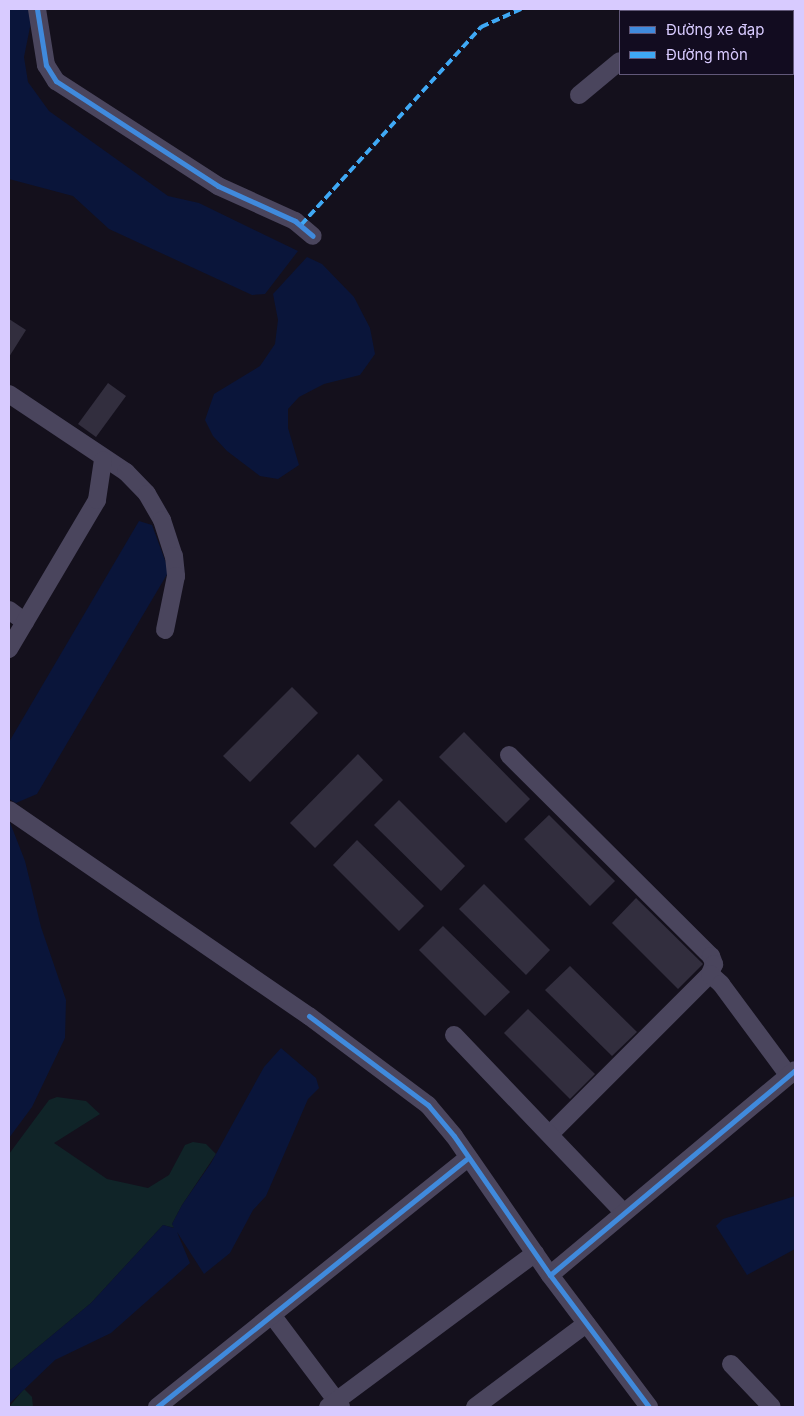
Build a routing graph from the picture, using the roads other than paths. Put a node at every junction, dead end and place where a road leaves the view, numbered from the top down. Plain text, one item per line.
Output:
1 (37, 9) edge
2 (619, 62) edge
3 (579, 95) dead end
4 (313, 236) dead end
5 (9, 394) edge
6 (103, 460) junction
7 (9, 610) edge
8 (25, 622) junction
9 (165, 630) dead end
10 (9, 649) edge
11 (509, 755) dead end
12 (9, 810) edge
13 (710, 974) junction
14 (454, 1035) dead end
15 (792, 1073) edge
16 (551, 1133) junction
17 (467, 1159) junction
18 (624, 1213) junction
19 (534, 1253) junction
20 (550, 1276) junction
21 (272, 1315) junction
22 (586, 1324) junction
23 (731, 1364) dead end
24 (335, 1405) edge
25 (157, 1407) edge
26 (475, 1407) edge
27 (649, 1407) edge
28 (772, 1407) edge

1 - 4 street
2 - 3 street
5 - 6 street
6 - 8 street
6 - 9 street
7 - 8 street
8 - 10 street
11 - 13 street
12 - 17 street
13 - 15 street
13 - 16 street
14 - 16 street
15 - 18 street
16 - 18 street
17 - 19 street
17 - 21 street
18 - 20 street
19 - 20 street
19 - 24 street
20 - 22 street
21 - 24 street
21 - 25 street
22 - 26 street
22 - 27 street
23 - 28 street

